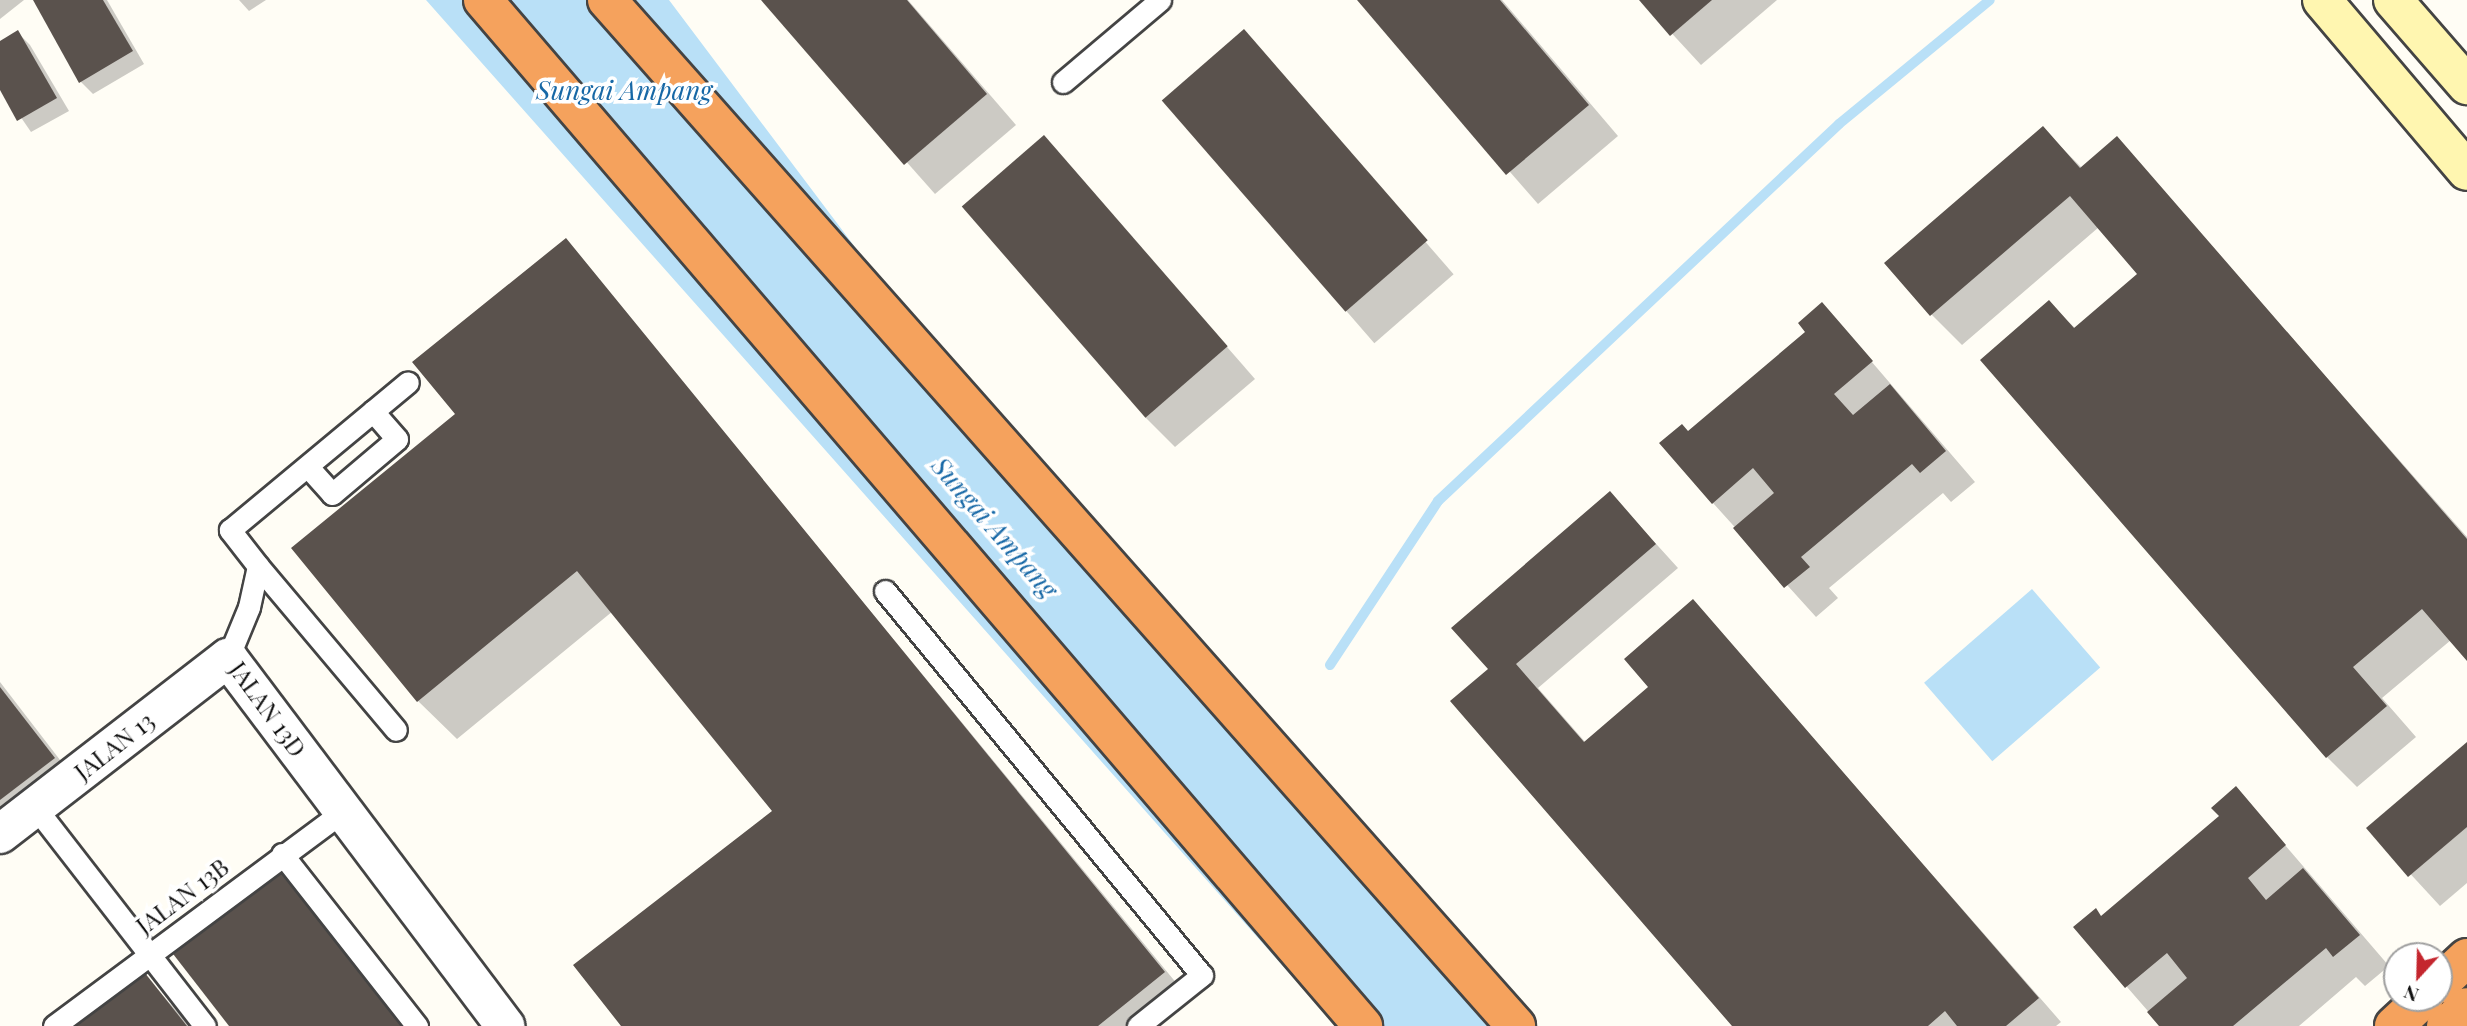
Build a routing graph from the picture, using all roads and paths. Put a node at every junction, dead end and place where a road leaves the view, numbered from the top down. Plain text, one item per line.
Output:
1 (483, 0) edge
2 (607, 0) edge
3 (1160, 0) edge
4 (2322, 0) edge
5 (2393, 0) edge
6 (1063, 82) dead end
7 (2467, 85) edge
8 (2467, 171) edge
9 (408, 382) dead end
10 (373, 411) junction
11 (308, 467) junction
12 (258, 566) junction
13 (885, 591) dead end
14 (228, 658) junction
15 (396, 730) dead end
16 (34, 807) junction
17 (343, 811) junction
18 (0, 834) edge
19 (282, 854) junction
20 (148, 953) junction
21 (2467, 958) edge
22 (2453, 971) edge
23 (2467, 1007) edge
24 (2409, 1012) edge
25 (54, 1026) edge
26 (205, 1026) edge
27 (417, 1026) edge
28 (505, 1026) edge
29 (1138, 1026) edge
30 (1363, 1026) edge
31 (1516, 1026) edge
32 (2394, 1026) edge
33 (2446, 1026) edge

1 - 30 highway
2 - 31 highway
3 - 6 lane
4 - 8 main road
5 - 7 main road
9 - 10 lane
10 - 11 lane
10 - 11 lane
11 - 12 lane
12 - 14 lane, JALAN 13D
12 - 15 lane
13 - 29 lane
14 - 16 street, JALAN 13
14 - 17 street, JALAN 13D
16 - 18 street, JALAN 13
16 - 20 lane
17 - 19 lane, JALAN 13B
17 - 28 street, JALAN 13D
19 - 20 lane, JALAN 13B
19 - 27 lane
20 - 25 lane, JALAN 13B
20 - 26 lane
21 - 22 highway
23 - 33 highway
24 - 32 highway

